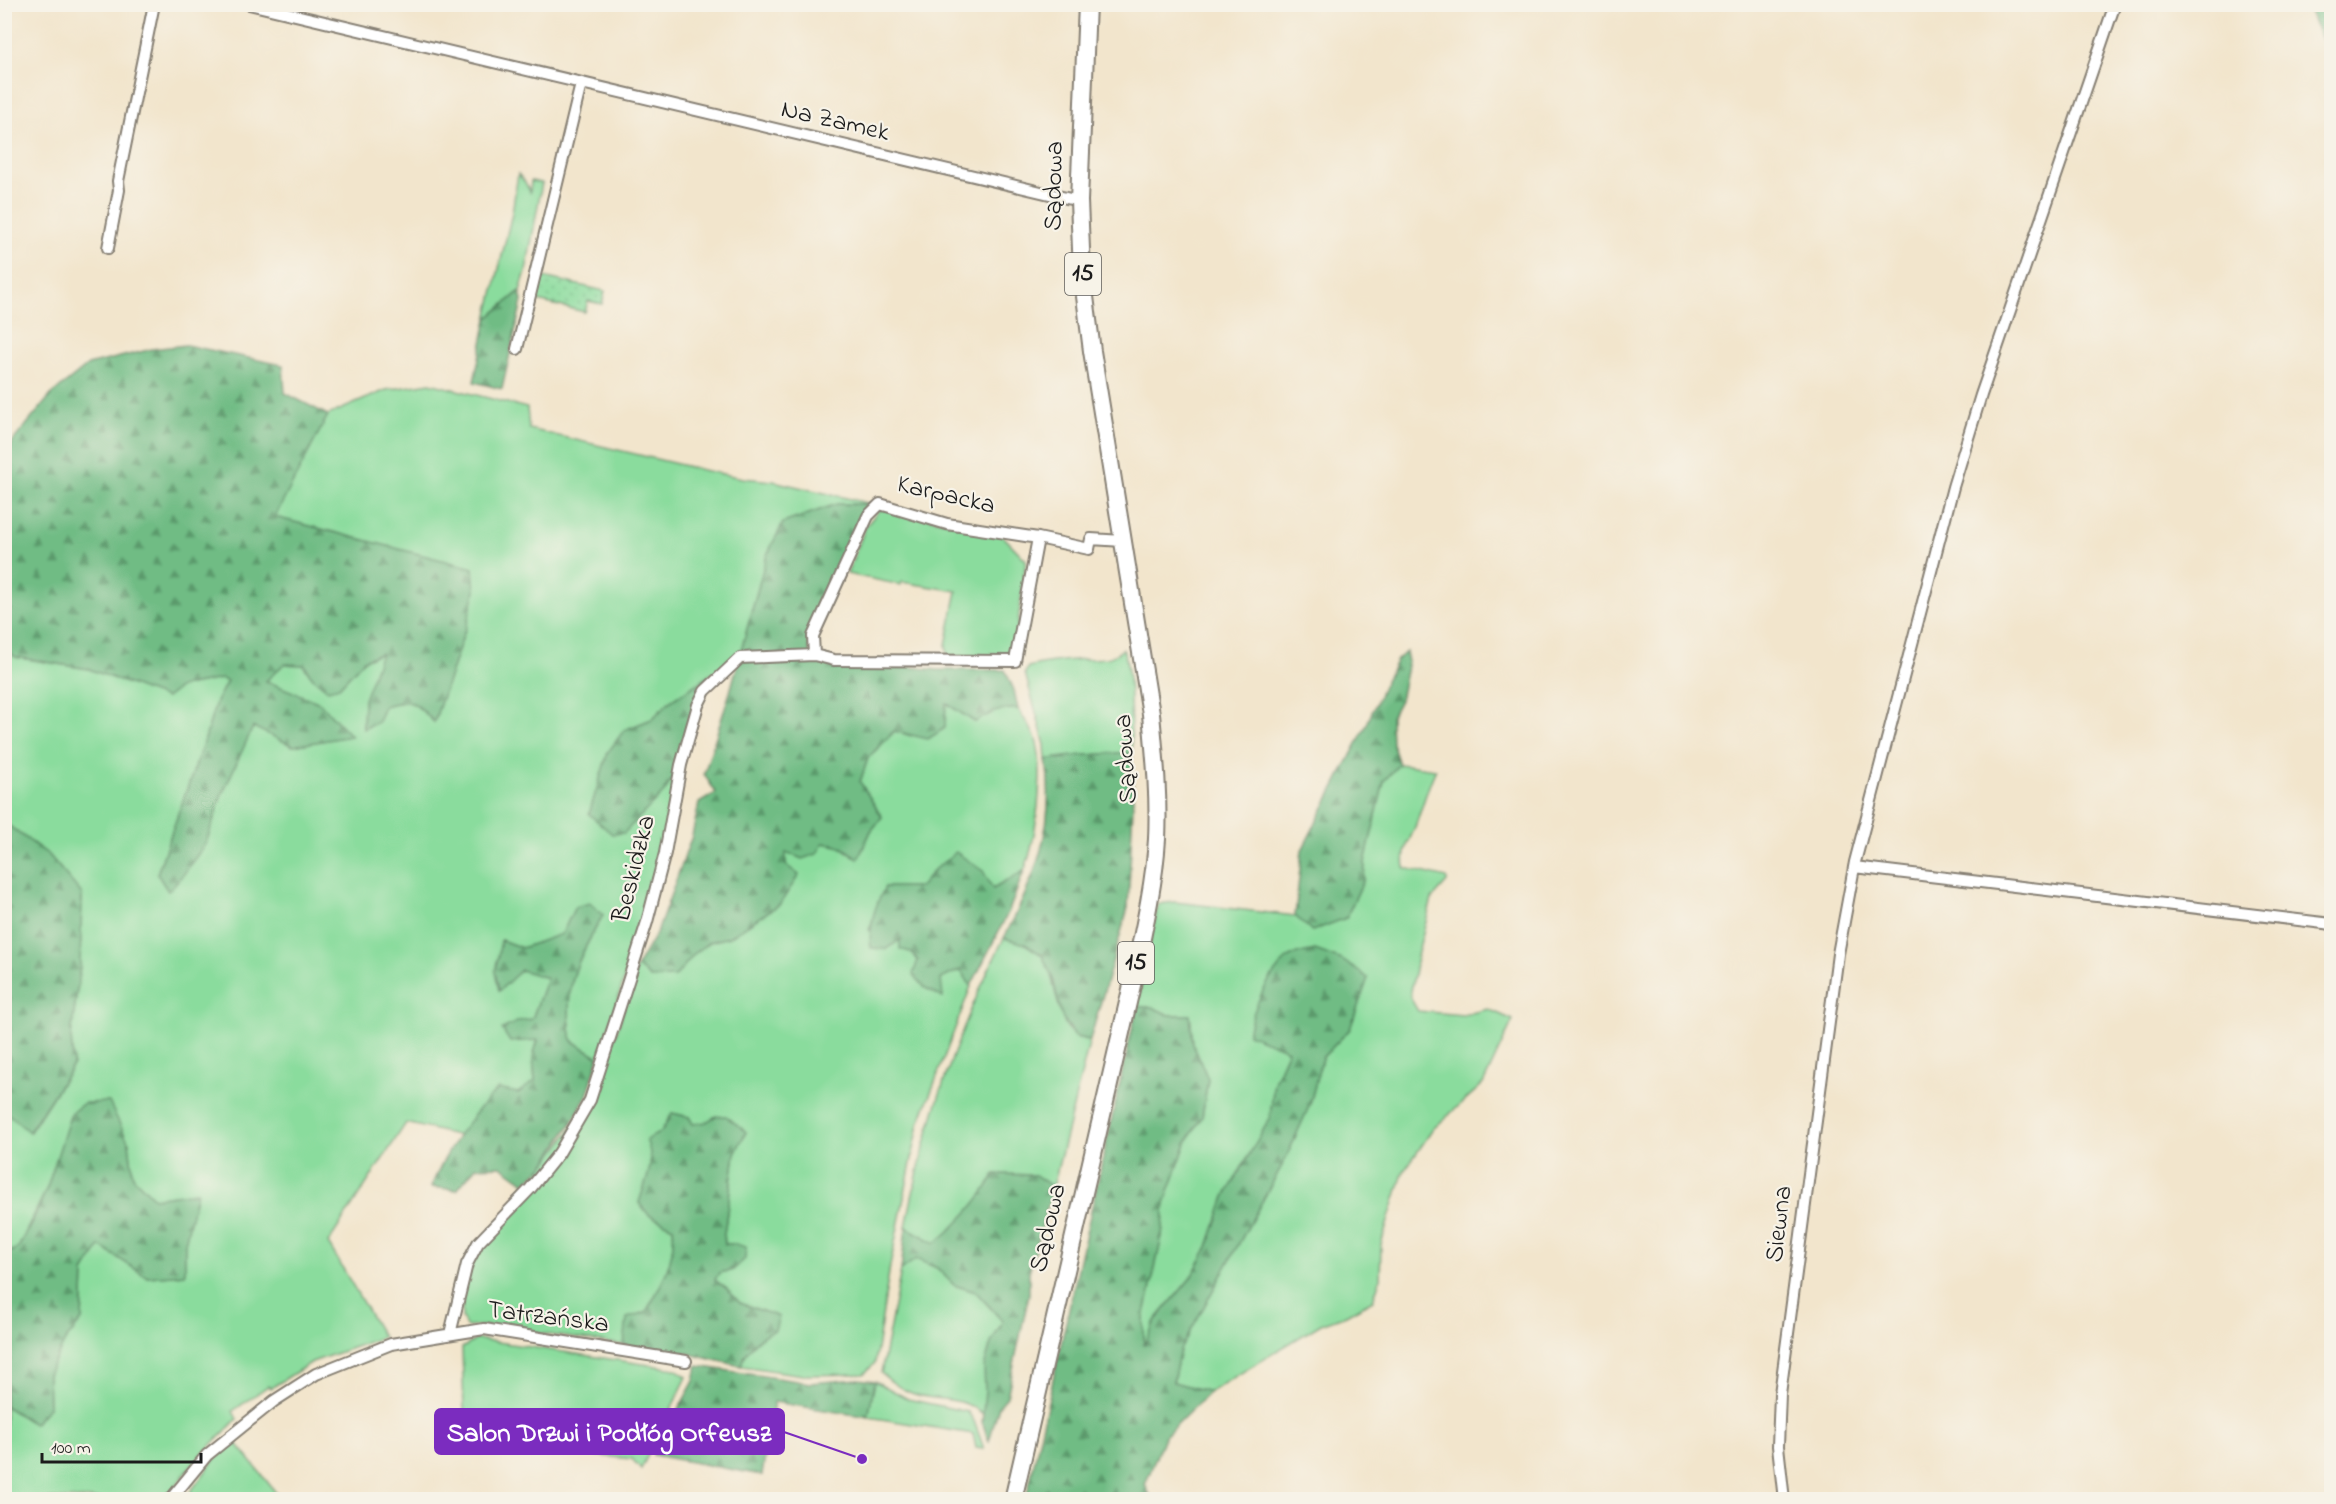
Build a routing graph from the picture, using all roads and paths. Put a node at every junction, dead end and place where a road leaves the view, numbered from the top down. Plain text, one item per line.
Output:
1 (154, 4) edge
2 (249, 4) edge
3 (1087, 4) edge
4 (2115, 4) edge
5 (581, 84) junction
6 (1079, 201) junction
7 (108, 248) dead end
8 (517, 349) dead end
9 (1038, 537) junction
10 (1123, 541) junction
11 (814, 655) junction
12 (1854, 867) junction
13 (2331, 924) edge
14 (450, 1334) junction
15 (686, 1361) dead end
16 (170, 1500) edge
17 (1013, 1500) edge
18 (1784, 1500) edge

1 - 7 street
2 - 5 street, Na Zamek
3 - 6 main road, Sądowa / 15
4 - 12 street, Siewna
5 - 6 street, Na Zamek
5 - 8 street
6 - 10 main road, Sądowa / 15
9 - 10 street, Karpacka
9 - 11 street, Beskidzka
9 - 11 street, Karpacka
10 - 17 main road, Sądowa / 15
11 - 14 street, Beskidzka
12 - 13 street
12 - 18 street, Siewna
14 - 15 street, Tatrzańska
14 - 16 street, Tatrzańska

